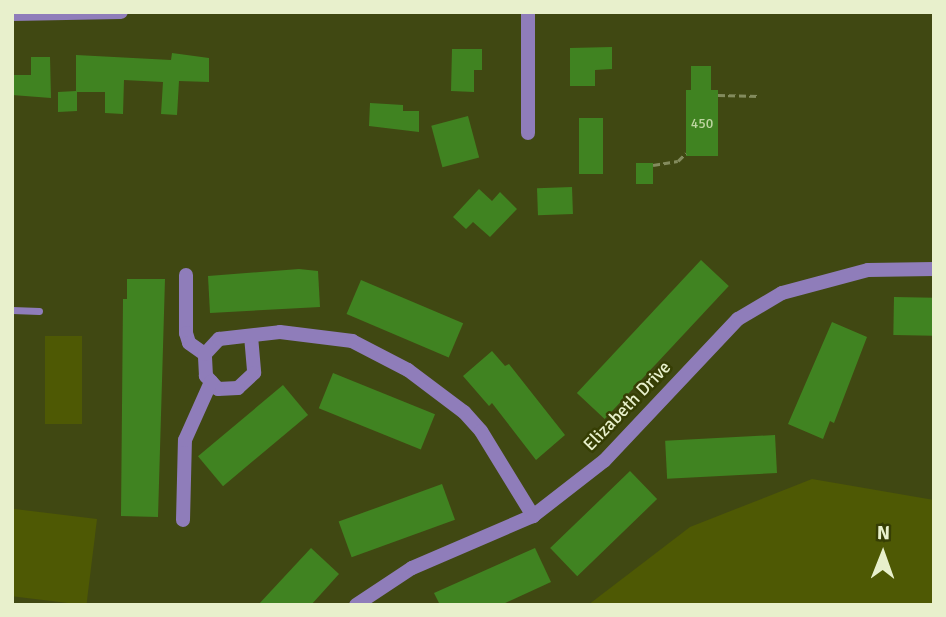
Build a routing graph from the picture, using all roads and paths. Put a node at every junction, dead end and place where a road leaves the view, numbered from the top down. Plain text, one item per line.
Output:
1 (121, 12) edge
2 (528, 12) edge
3 (12, 14) edge
4 (718, 95) dead end
5 (759, 96) dead end
6 (528, 134) dead end
7 (686, 153) dead end
8 (653, 165) dead end
9 (934, 269) edge
10 (186, 275) dead end
11 (12, 310) edge
12 (38, 311) dead end
13 (251, 336) junction
14 (205, 354) junction
15 (211, 382) junction
16 (533, 516) junction
17 (183, 520) dead end
18 (356, 605) edge

1 - 3 street
2 - 6 street
4 - 5 path
7 - 8 path
9 - 16 street, Elizabeth Drive
10 - 14 street
11 - 12 lane
13 - 14 street
13 - 15 street
13 - 16 street
14 - 15 street
15 - 17 street
16 - 18 street, Elizabeth Drive

